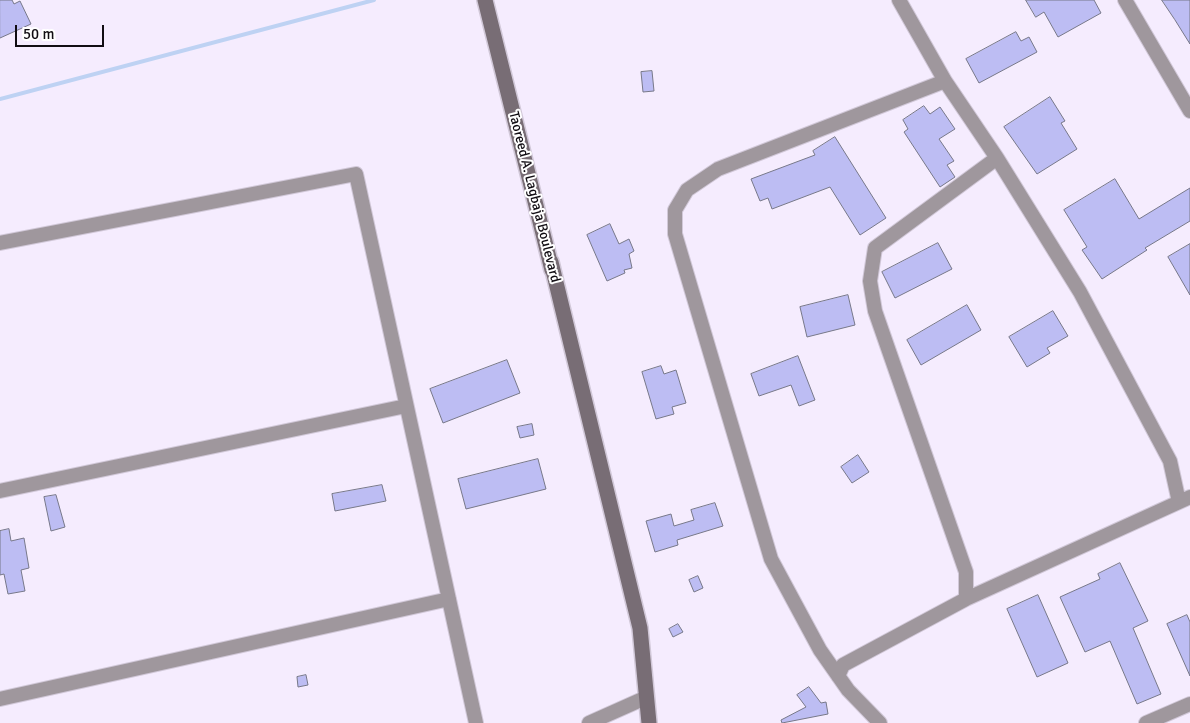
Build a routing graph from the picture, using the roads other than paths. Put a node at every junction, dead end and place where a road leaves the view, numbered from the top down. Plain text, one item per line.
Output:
1 (485, 0) edge
2 (899, 0) edge
3 (1125, 0) edge
4 (945, 81) junction
5 (1190, 110) edge
6 (997, 158) junction
7 (0, 244) edge
8 (551, 262) dead end
9 (583, 394) junction
10 (406, 406) junction
11 (0, 491) edge
12 (1184, 499) edge
13 (448, 599) junction
14 (966, 599) junction
15 (838, 676) junction
16 (645, 698) junction
17 (0, 699) edge
18 (1190, 704) edge
19 (476, 723) edge
20 (589, 723) edge
21 (649, 723) edge
22 (880, 723) edge
23 (1146, 723) edge

1 - 9 street, Taoreed A. Lagbaja Boulevard
2 - 4 street
3 - 5 street
4 - 6 street
4 - 15 street
6 - 12 street
6 - 14 street
7 - 10 street
8 - 9 street, Taoreed A. Lagbaja Boulevard
9 - 16 street, Taoreed A. Lagbaja Boulevard
10 - 11 street
10 - 13 street
12 - 14 street
13 - 17 street
13 - 19 street
14 - 15 street
15 - 22 street
16 - 20 street
16 - 21 street, Taoreed A. Lagbaja Boulevard
18 - 23 street

